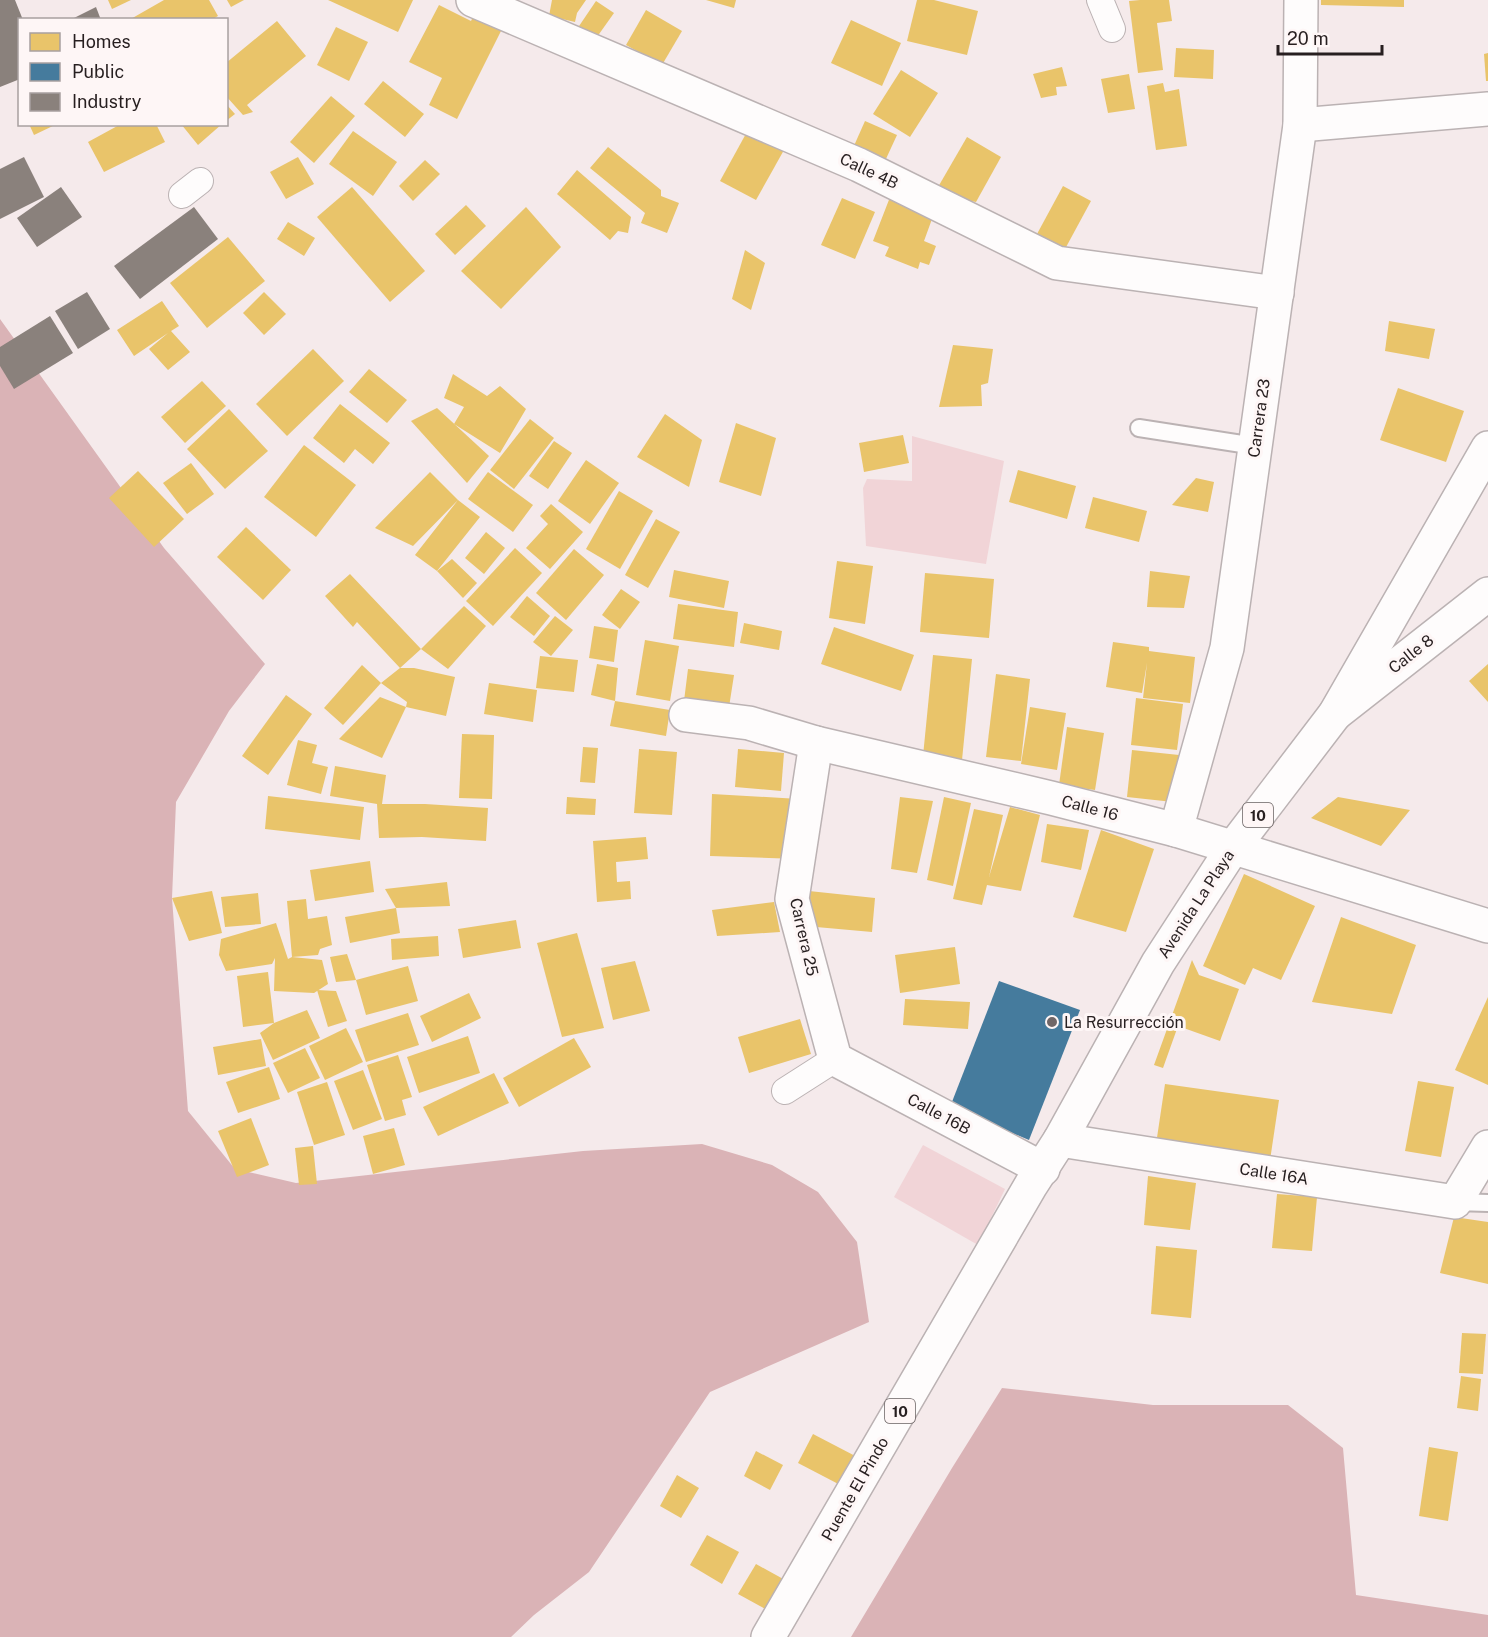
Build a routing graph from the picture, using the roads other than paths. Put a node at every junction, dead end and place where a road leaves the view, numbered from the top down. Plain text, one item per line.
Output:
1 (473, 0) edge
2 (1100, 0) edge
3 (1301, 0) edge
4 (1112, 29) dead end
5 (1488, 109) edge
6 (1300, 125) junction
7 (1277, 293) junction
8 (1139, 428) dead end
9 (1255, 446) junction
10 (1488, 448) edge
11 (1488, 594) edge
12 (1335, 714) junction
13 (686, 715) dead end
14 (816, 744) junction
15 (1176, 830) junction
16 (1232, 849) junction
17 (1488, 926) edge
18 (835, 1059) junction
19 (785, 1091) dead end
20 (1060, 1140) junction
21 (1488, 1147) edge
22 (1037, 1177) junction
23 (1455, 1202) junction
24 (1488, 1203) edge
25 (768, 1637) edge

1 - 7 street, Calle 4B
2 - 4 street
3 - 6 street, Carrera 23
5 - 6 street
6 - 7 street, Carrera 23
7 - 9 street, Carrera 23
8 - 9 lane
9 - 15 street, Carrera 23
10 - 12 street, Avenida La Playa / 10
11 - 12 street, Calle 8
12 - 16 street, Avenida La Playa / 10
13 - 14 street, Calle 16
14 - 15 street, Calle 16
14 - 18 street, Carrera 25
15 - 16 street, Calle 16
16 - 17 street, Calle 16
16 - 20 street, Avenida La Playa / 10
18 - 19 street
18 - 22 street, Calle 16B
20 - 22 street, Avenida La Playa / 10
20 - 23 street, Calle 16A
21 - 23 street
22 - 25 street, Puente El Pindo / 10
23 - 24 lane, Calle 16A

